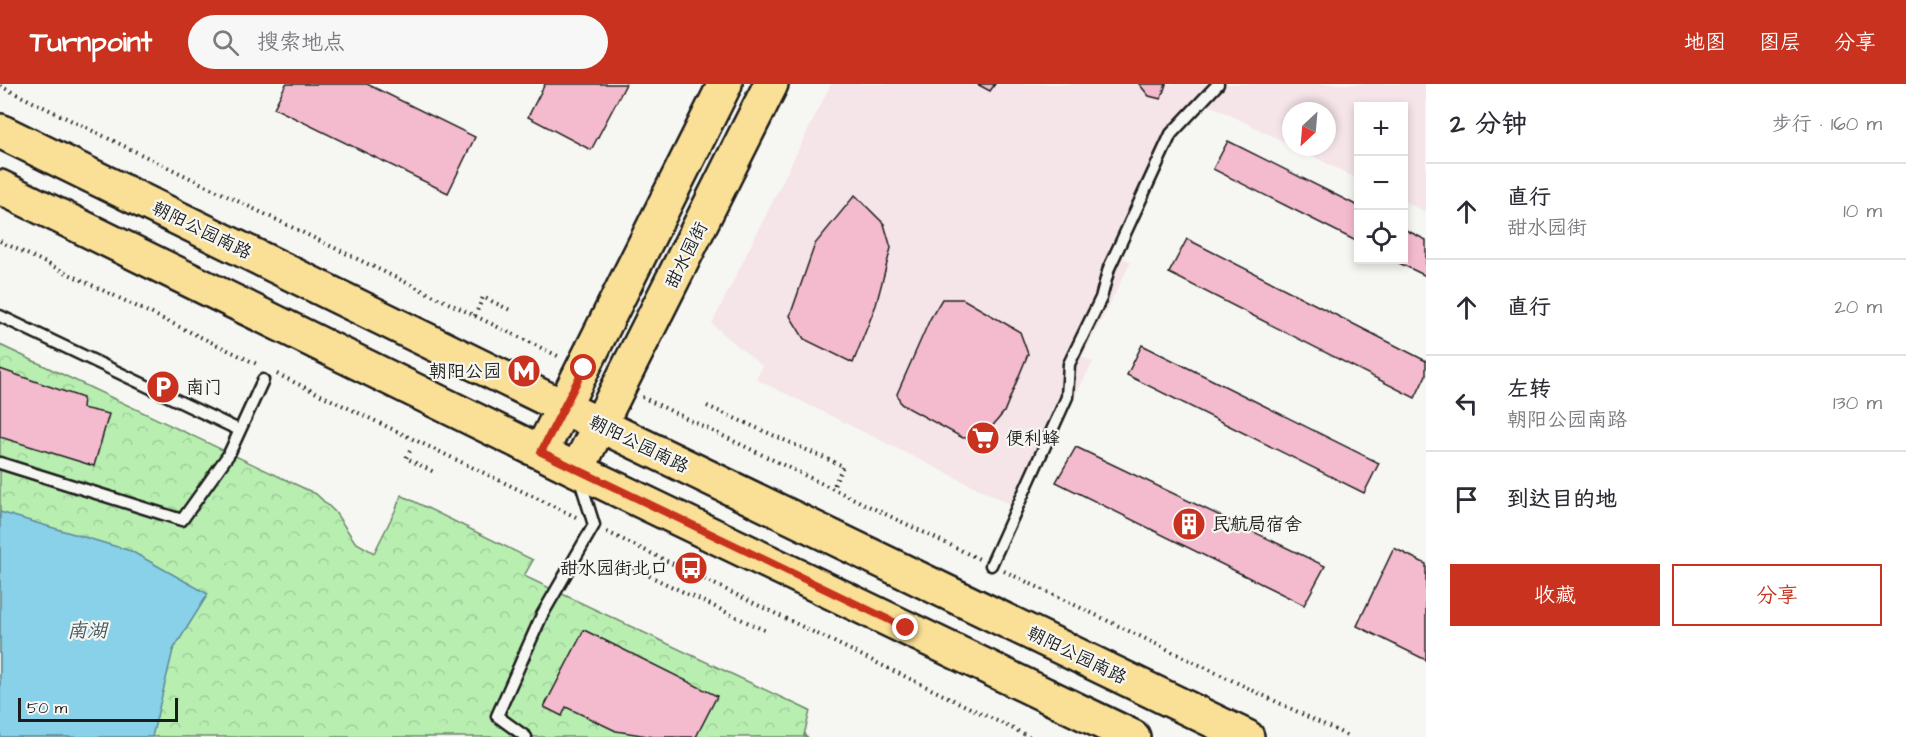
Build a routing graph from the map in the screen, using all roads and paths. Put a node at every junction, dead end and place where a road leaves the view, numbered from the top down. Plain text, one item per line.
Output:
1 (725, 84) edge
2 (771, 84) edge
3 (1218, 84) edge
4 (0, 86) edge
5 (0, 131) edge
6 (0, 187) edge
7 (0, 241) edge
8 (510, 310) dead end
9 (0, 316) edge
10 (475, 316) junction
11 (584, 368) junction
12 (266, 369) dead end
13 (277, 374) dead end
14 (263, 380) dead end
15 (620, 386) junction
16 (707, 406) dead end
17 (564, 408) junction
18 (600, 425) junction
19 (239, 430) junction
20 (410, 451) dead end
21 (541, 452) junction
22 (0, 464) edge
23 (577, 470) junction
24 (434, 472) dead end
25 (833, 488) junction
26 (594, 525) junction
27 (622, 563) dead end
28 (991, 564) junction
29 (766, 631) dead end
30 (526, 737) edge
31 (1030, 737) edge
32 (1133, 737) edge
33 (1247, 737) edge
34 (1350, 737) edge

1 - 11 main road
2 - 15 main road, 甜水园街
3 - 28 lane
4 - 10 path
5 - 17 main road, 朝阳公园南路
6 - 21 main road
7 - 12 path
8 - 10 path
9 - 19 lane
10 - 11 path
11 - 17 main road
13 - 26 path
14 - 19 lane
15 - 18 main road, 甜水园街
15 - 25 path
16 - 25 path
17 - 18 main road, 朝阳公园南路
17 - 21 main road
18 - 23 main road, 甜水园街
18 - 33 main road, 朝阳公园南路
19 - 22 lane
20 - 24 path
21 - 23 main road
23 - 26 lane
23 - 32 main road
25 - 28 path
26 - 30 lane
26 - 31 path
27 - 29 path
28 - 34 path

